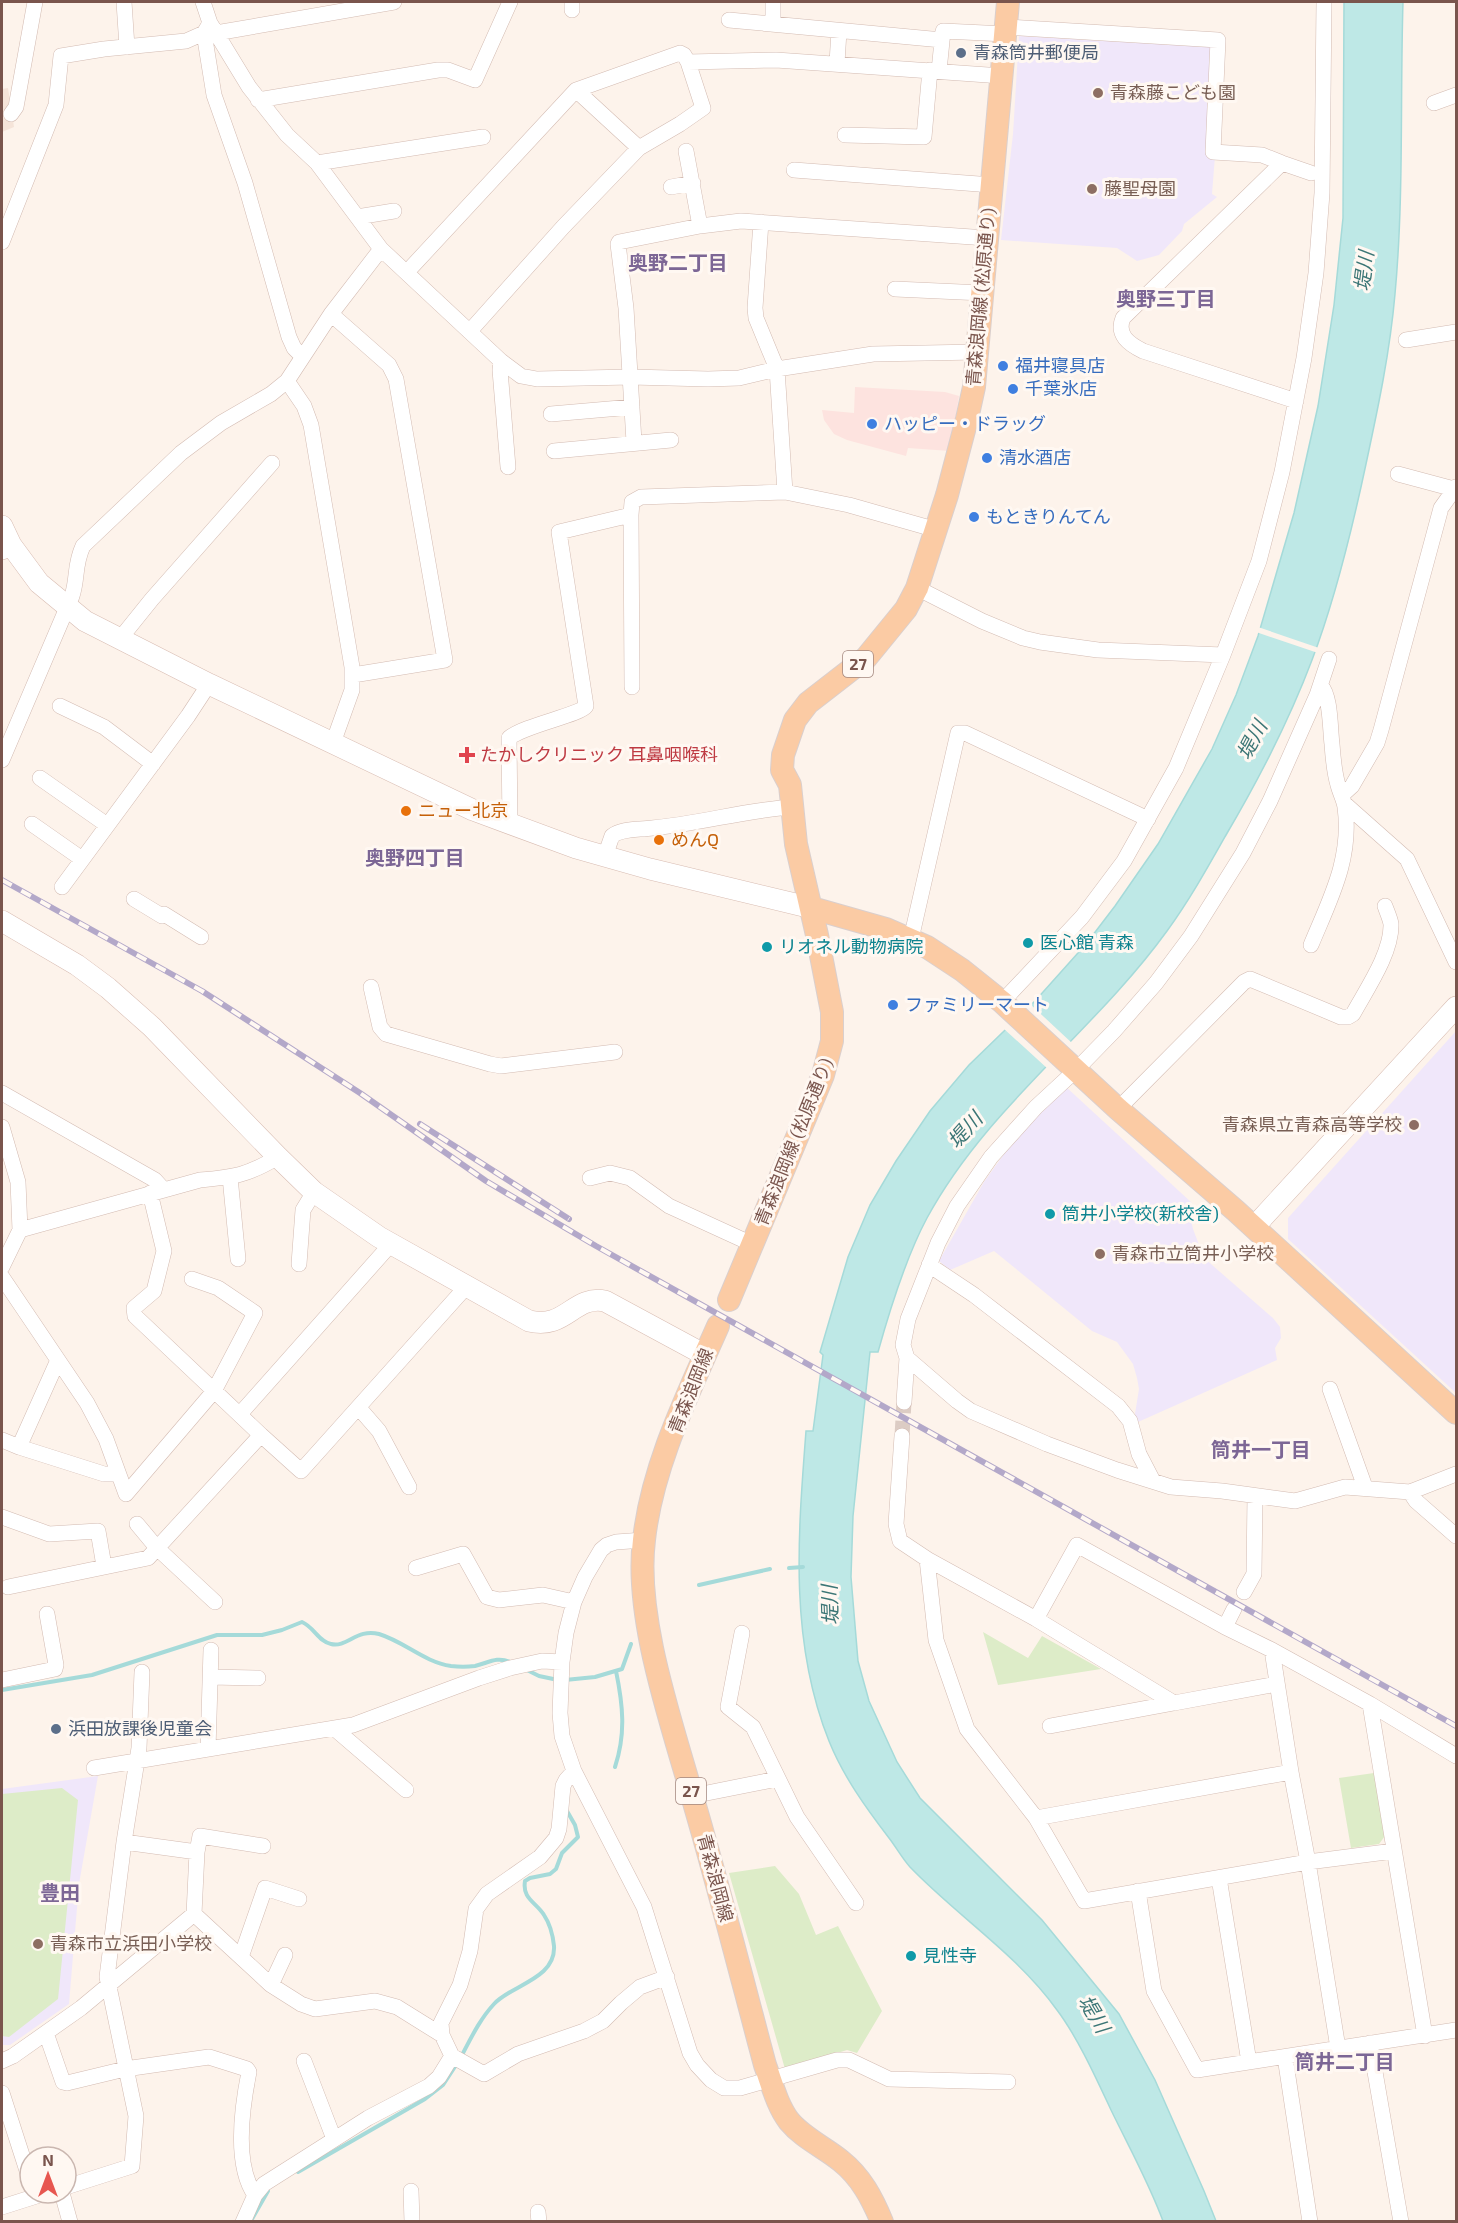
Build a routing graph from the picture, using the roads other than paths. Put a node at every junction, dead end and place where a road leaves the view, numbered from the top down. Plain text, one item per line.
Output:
1 (35, 2) edge
2 (124, 2) edge
3 (203, 2) edge
4 (394, 2) edge
5 (510, 2) edge
6 (773, 2) edge
7 (1008, 2) edge
8 (1324, 2) edge
9 (729, 20) dead end
10 (773, 24) junction
11 (210, 30) junction
12 (840, 31) junction
13 (1006, 31) junction
14 (942, 40) junction
15 (127, 47) junction
16 (688, 62) junction
17 (837, 63) junction
18 (934, 71) junction
19 (1002, 76) junction
20 (576, 90) junction
21 (1456, 95) edge
22 (258, 100) junction
23 (1434, 104) dead end
24 (11, 114) dead end
25 (844, 135) dead end
26 (483, 137) dead end
27 (639, 148) junction
28 (686, 151) dead end
29 (317, 163) junction
30 (1282, 163) junction
31 (794, 170) dead end
32 (1311, 173) dead end
33 (693, 183) junction
34 (992, 185) junction
35 (671, 187) dead end
36 (394, 211) dead end
37 (357, 217) junction
38 (761, 222) junction
39 (700, 226) junction
40 (987, 238) junction
41 (2, 242) edge
42 (381, 249) junction
43 (407, 272) junction
44 (896, 289) dead end
45 (982, 293) junction
46 (331, 314) junction
47 (470, 331) junction
48 (1456, 332) edge
49 (1406, 340) dead end
50 (977, 352) junction
51 (302, 356) junction
52 (501, 361) junction
53 (777, 369) junction
54 (631, 377) junction
55 (287, 381) junction
56 (1296, 401) junction
57 (632, 407) junction
58 (551, 414) dead end
59 (671, 440) dead end
60 (634, 442) junction
61 (554, 451) dead end
62 (272, 463) dead end
63 (507, 467) dead end
64 (1398, 474) dead end
65 (1455, 488) edge
66 (785, 492) junction
67 (631, 515) junction
68 (2, 526) edge
69 (937, 530) junction
70 (6, 547) edge
71 (917, 588) junction
72 (67, 608) junction
73 (119, 640) junction
74 (1223, 655) junction
75 (1329, 659) dead end
76 (353, 675) junction
77 (209, 684) junction
78 (1321, 686) junction
79 (632, 687) dead end
80 (60, 706) dead end
81 (333, 743) junction
82 (2, 760) edge
83 (153, 764) junction
84 (40, 778) dead end
85 (1343, 799) junction
86 (792, 807) junction
87 (1148, 819) junction
88 (32, 824) dead end
89 (107, 825) junction
90 (510, 825) junction
91 (605, 856) junction
92 (82, 859) junction
93 (62, 887) dead end
94 (134, 899) dead end
95 (1385, 906) dead end
96 (812, 908) junction
97 (2, 921) edge
98 (201, 937) dead end
99 (911, 939) junction
100 (1311, 945) dead end
101 (1456, 962) edge
102 (371, 987) dead end
103 (1005, 1004) junction
104 (1456, 1007) edge
105 (615, 1052) dead end
106 (1074, 1067) junction
107 (2, 1093) edge
108 (1118, 1109) junction
109 (2, 1126) edge
110 (278, 1157) junction
111 (230, 1177) junction
112 (590, 1178) dead end
113 (157, 1192) junction
114 (314, 1192) junction
115 (1254, 1227) junction
116 (20, 1230) junction
117 (391, 1244) junction
118 (752, 1244) junction
119 (238, 1259) dead end
120 (299, 1264) dead end
121 (929, 1265) junction
122 (2, 1267) edge
123 (2, 1277) edge
124 (192, 1280) dead end
125 (466, 1287) junction
126 (729, 1300) dead end
127 (718, 1326) dead end
128 (705, 1355) junction
129 (907, 1358) junction
130 (58, 1360) junction
131 (1330, 1389) dead end
132 (214, 1391) junction
133 (904, 1402) tunnel mouth
134 (359, 1408) junction
135 (1456, 1413) edge
136 (240, 1414) junction
137 (261, 1435) junction
138 (902, 1436) tunnel mouth
139 (2, 1440) edge
140 (19, 1447) junction
141 (118, 1474) junction
142 (1456, 1474) edge
143 (1153, 1481) junction
144 (409, 1487) dead end
145 (1365, 1487) junction
146 (1410, 1492) junction
147 (1255, 1496) junction
148 (2, 1517) edge
149 (138, 1524) dead end
150 (1456, 1536) edge
151 (644, 1540) junction
152 (157, 1548) junction
153 (927, 1559) junction
154 (104, 1566) junction
155 (416, 1568) dead end
156 (8, 1587) dead end
157 (1244, 1592) dead end
158 (215, 1602) dead end
159 (574, 1602) junction
160 (1234, 1610) dead end
161 (47, 1614) dead end
162 (1036, 1618) junction
163 (1225, 1626) junction
164 (742, 1633) dead end
165 (211, 1650) dead end
166 (1272, 1650) junction
167 (142, 1672) dead end
168 (562, 1674) junction
169 (210, 1677) junction
170 (258, 1678) dead end
171 (2, 1680) edge
172 (1277, 1684) junction
173 (1174, 1703) junction
174 (1371, 1704) junction
175 (1050, 1726) dead end
176 (335, 1729) junction
177 (208, 1749) junction
178 (1456, 1756) edge
179 (136, 1761) junction
180 (94, 1768) dead end
181 (574, 1771) junction
182 (1291, 1773) junction
183 (777, 1779) junction
184 (406, 1790) dead end
185 (692, 1796) junction
186 (1036, 1818) junction
187 (124, 1842) junction
188 (263, 1846) dead end
189 (1394, 1851) junction
190 (197, 1852) junction
191 (1308, 1862) junction
192 (1219, 1878) junction
193 (1138, 1892) junction
194 (299, 1899) dead end
195 (856, 1903) dead end
196 (194, 1914) junction
197 (285, 1955) dead end
198 (241, 1957) junction
199 (667, 1977) junction
200 (271, 1985) junction
201 (108, 1986) junction
202 (1456, 2030) edge
203 (46, 2033) junction
204 (442, 2035) junction
205 (1425, 2036) junction
206 (1371, 2043) junction
207 (1338, 2048) junction
208 (1284, 2057) junction
209 (457, 2059) junction
210 (2, 2061) edge
211 (304, 2061) dead end
212 (1249, 2062) junction
213 (125, 2069) junction
214 (770, 2080) junction
215 (1008, 2082) dead end
216 (2, 2093) edge
217 (334, 2139) junction
218 (19, 2145) edge
219 (78, 2183) edge
220 (411, 2191) dead end
221 (255, 2195) junction
222 (18, 2201) edge
223 (65, 2205) edge
224 (2, 2207) edge
225 (70, 2222) edge
226 (243, 2222) edge
227 (412, 2222) edge
228 (882, 2222) edge
229 (1310, 2222) edge
230 (1401, 2222) edge

1 - 24 street
2 - 15 street
3 - 11 street
4 - 11 street
5 - 22 street
6 - 10 street
7 - 13 main road, 青森浪岡線 (松原通り) / 27
8 - 56 street
9 - 10 street
10 - 12 street
11 - 15 street
11 - 22 street
11 - 51 street
12 - 14 street
12 - 17 street
13 - 14 street
13 - 19 main road, 青森浪岡線 (松原通り) / 27
13 - 30 street
14 - 18 street
15 - 41 street
16 - 17 street
16 - 20 street
16 - 27 street
17 - 18 street
18 - 19 street
18 - 25 street
19 - 34 main road, 青森浪岡線 (松原通り) / 27
20 - 27 street
20 - 43 street
21 - 23 street
22 - 29 street
26 - 29 street
27 - 47 street
28 - 33 street
29 - 37 street
30 - 32 street
30 - 56 street
31 - 34 street
33 - 35 street
33 - 39 street
34 - 40 main road, 青森浪岡線 (松原通り) / 27
36 - 37 street
37 - 42 street
38 - 39 street
38 - 40 street
38 - 53 street
39 - 54 street
40 - 45 main road, 青森浪岡線 (松原通り) / 27
42 - 43 street
42 - 46 street
43 - 47 street
44 - 45 street
45 - 50 main road, 青森浪岡線 (松原通り) / 27
46 - 51 street
46 - 76 street
47 - 52 street
48 - 49 street
50 - 53 street
50 - 69 main road, 青森浪岡線 (松原通り) / 27
51 - 55 street
52 - 54 street
52 - 63 street
53 - 54 street
53 - 66 street
54 - 57 street
55 - 72 street
55 - 76 street
56 - 74 street
57 - 58 street
57 - 60 street
59 - 60 street
60 - 61 street
62 - 73 street
64 - 65 street
65 - 85 street
66 - 67 street
66 - 69 street
67 - 79 street
67 - 90 street
68 - 70 street
69 - 71 main road, 青森浪岡線 (松原通り) / 27
70 - 72 street
71 - 74 street
71 - 86 main road, 青森浪岡線 (松原通り) / 27
72 - 73 street
72 - 82 street
73 - 77 street
74 - 87 street
75 - 78 street
76 - 81 street
77 - 81 street
77 - 83 street
78 - 85 street
78 - 106 street
80 - 83 street
81 - 90 street
83 - 89 street
84 - 89 street
85 - 100 street
85 - 101 street
86 - 91 street
86 - 96 main road, 青森浪岡線 (松原通り) / 27
87 - 99 street
87 - 103 street
88 - 92 street
89 - 92 street
90 - 91 street
91 - 96 street
92 - 93 street
94 - 98 street
95 - 108 street
96 - 99 main road
96 - 118 main road, 青森浪岡線 (松原通り) / 27
97 - 110 street
99 - 103 main road
102 - 105 street
103 - 106 main road
104 - 115 street
106 - 108 main road
106 - 121 street
107 - 113 street
108 - 115 main road
109 - 116 street
110 - 111 street
110 - 114 street
111 - 113 street
111 - 119 street
112 - 118 street
113 - 116 street
113 - 132 street
114 - 117 street
114 - 120 street
115 - 135 main road
116 - 122 street
117 - 125 street
117 - 136 street
118 - 126 main road, 青森浪岡線 (松原通り) / 27
121 - 129 street
121 - 143 street
123 - 130 street
124 - 132 street
125 - 128 street
125 - 134 street
127 - 128 main road, 青森浪岡線 / 27
128 - 151 main road, 青森浪岡線 / 27
129 - 133 street
129 - 143 street
130 - 140 street
130 - 141 street
131 - 145 street
132 - 136 street
132 - 141 street
134 - 137 street
134 - 144 street
136 - 137 street
137 - 152 street
138 - 153 street
139 - 140 street
140 - 141 street
142 - 146 street
143 - 147 street
145 - 146 street
145 - 147 street
146 - 150 street
147 - 157 street
148 - 154 street
149 - 152 street
151 - 159 street
151 - 185 main road, 青森浪岡線 / 27
152 - 154 street
152 - 158 street
153 - 162 street
153 - 186 street
154 - 156 street
155 - 159 street
159 - 168 street
160 - 163 street
161 - 171 street
162 - 163 street
162 - 173 street
163 - 166 street
164 - 183 street
165 - 169 street
166 - 172 street
166 - 174 street
167 - 179 street
168 - 176 street
168 - 181 street
169 - 170 street
169 - 177 street
172 - 173 street
172 - 182 street
173 - 175 street
174 - 178 street
174 - 189 street
176 - 177 street
176 - 184 street
177 - 179 street
179 - 180 street
179 - 187 street
181 - 199 street
181 - 204 street
182 - 186 street
182 - 191 street
183 - 185 street
183 - 195 street
185 - 214 main road, 青森浪岡線 / 27
186 - 193 street
187 - 190 street
187 - 201 street
188 - 190 street
189 - 191 street
189 - 205 street
190 - 196 street
191 - 192 street
191 - 207 street
192 - 193 street
192 - 212 street
193 - 212 street
194 - 198 street
196 - 198 street
196 - 201 street
197 - 200 street
198 - 200 street
199 - 209 street
199 - 214 street
200 - 204 street
201 - 203 street
201 - 213 street
202 - 205 street
203 - 210 street
203 - 213 street
204 - 209 street
205 - 206 street
206 - 207 street
206 - 230 street
207 - 208 street
208 - 212 street
208 - 229 street
209 - 217 street
211 - 217 street
213 - 219 street
213 - 221 street
214 - 215 street
214 - 228 main road, 青森浪岡線 / 27
216 - 218 street
217 - 221 street
220 - 227 street
221 - 226 street
222 - 224 street
223 - 225 street

